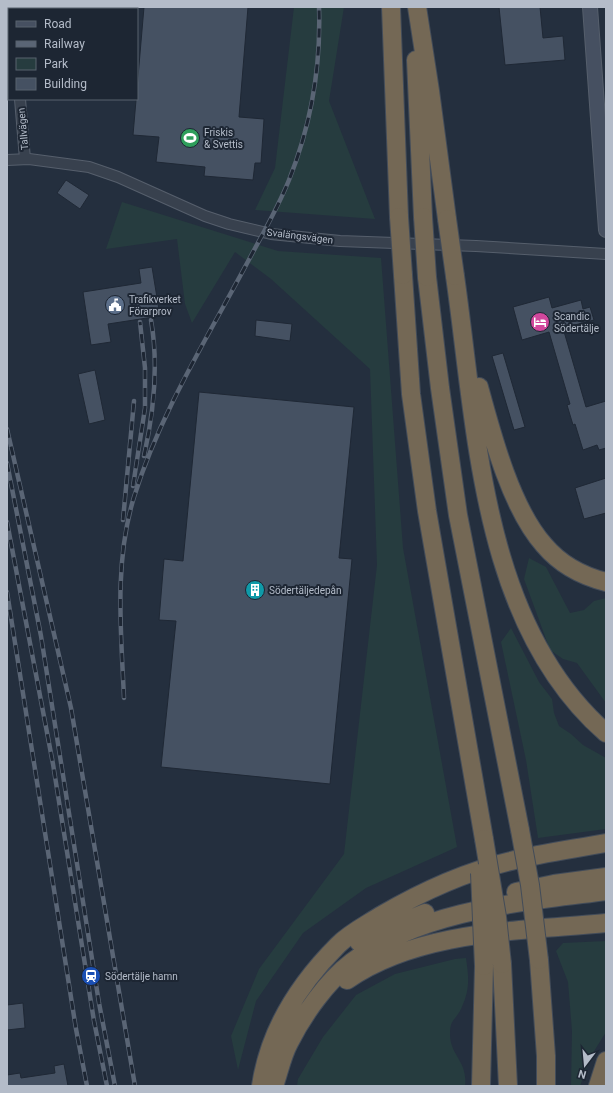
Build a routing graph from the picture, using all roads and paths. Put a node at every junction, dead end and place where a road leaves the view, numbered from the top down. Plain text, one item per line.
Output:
1 (391, 7) edge
2 (416, 7) edge
3 (590, 7) edge
4 (20, 100) edge
5 (25, 159) junction
6 (7, 160) edge
7 (606, 230) edge
8 (606, 254) edge
9 (462, 327) junction
10 (606, 582) edge
11 (606, 733) edge
12 (482, 840) junction
13 (606, 843) edge
14 (606, 877) edge
15 (606, 891) edge
16 (606, 923) edge
17 (315, 972) junction
18 (313, 1005) junction
19 (606, 1061) edge
20 (261, 1086) edge
21 (274, 1086) edge
22 (481, 1086) edge
23 (508, 1086) edge
24 (546, 1086) edge
25 (598, 1086) edge

1 - 12 highway, bridge
2 - 9 highway, bridge
2 - 24 highway, bridge
3 - 7 main road
4 - 5 street, Tallvägen
5 - 6 street, Svalängsvägen
5 - 8 street, Svalängsvägen
9 - 10 highway
9 - 11 highway
12 - 22 highway, bridge
12 - 23 highway, bridge
13 - 17 highway
14 - 17 highway
15 - 18 highway
16 - 18 highway
17 - 20 highway
18 - 21 highway
19 - 25 highway

